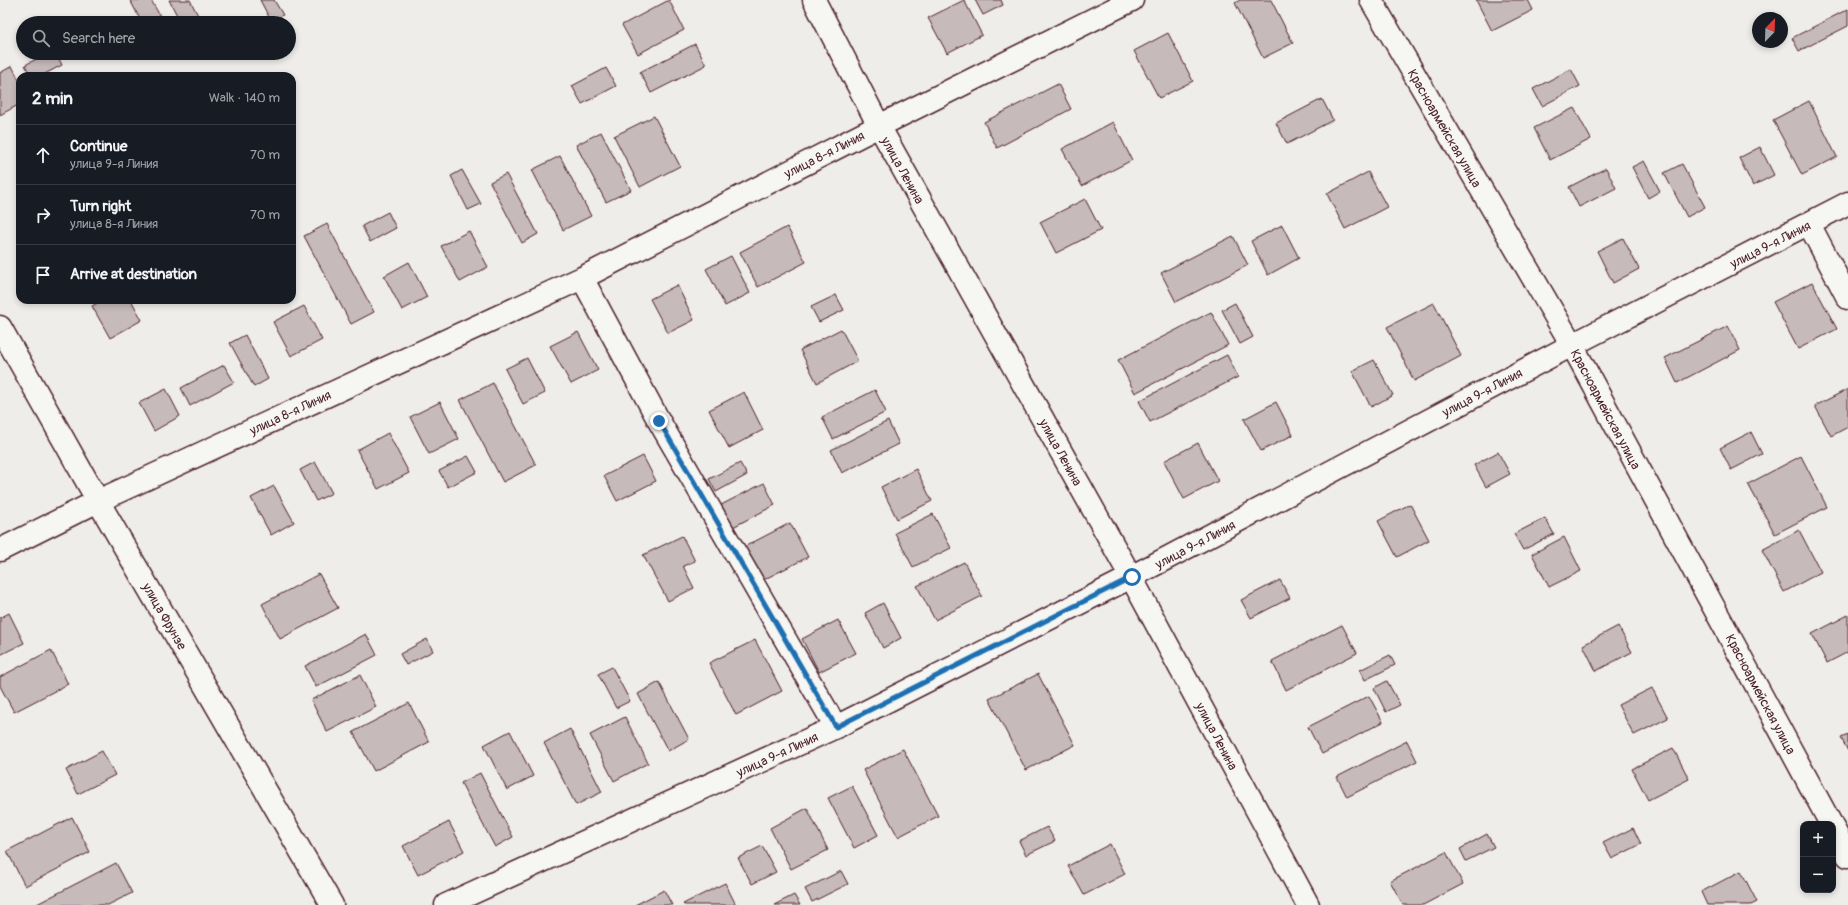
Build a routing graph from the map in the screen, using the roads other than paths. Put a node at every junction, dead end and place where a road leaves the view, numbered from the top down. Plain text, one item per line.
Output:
1 (814, 0) edge
2 (1132, 0) edge
3 (1371, 0) edge
4 (879, 126) junction
5 (1848, 204) edge
6 (1809, 224) junction
7 (582, 278) junction
8 (1848, 298) edge
9 (0, 327) edge
10 (1572, 345) junction
11 (98, 501) junction
12 (0, 550) edge
13 (1132, 577) junction
14 (836, 727) junction
15 (1829, 821) edge
16 (1836, 834) edge
17 (1848, 856) edge
18 (332, 905) edge
19 (446, 905) edge
20 (1308, 905) edge

1 - 4 street, улица Ленина
2 - 4 street, улица 8-я Линия
3 - 10 street, Красноармейская улица
4 - 7 street, улица 8-я Линия
4 - 13 street, улица Ленина
5 - 6 street, улица 9-я Линия
6 - 8 street
6 - 10 street, улица 9-я Линия
7 - 11 street, улица 8-я Линия
7 - 14 street
9 - 11 street, улица Фрунзе
10 - 13 street, улица 9-я Линия
10 - 15 street, Красноармейская улица
11 - 12 street, улица 8-я Линия
11 - 18 street, улица Фрунзе
13 - 14 street, улица 9-я Линия
13 - 20 street, улица Ленина
14 - 19 street, улица 9-я Линия
16 - 17 street

